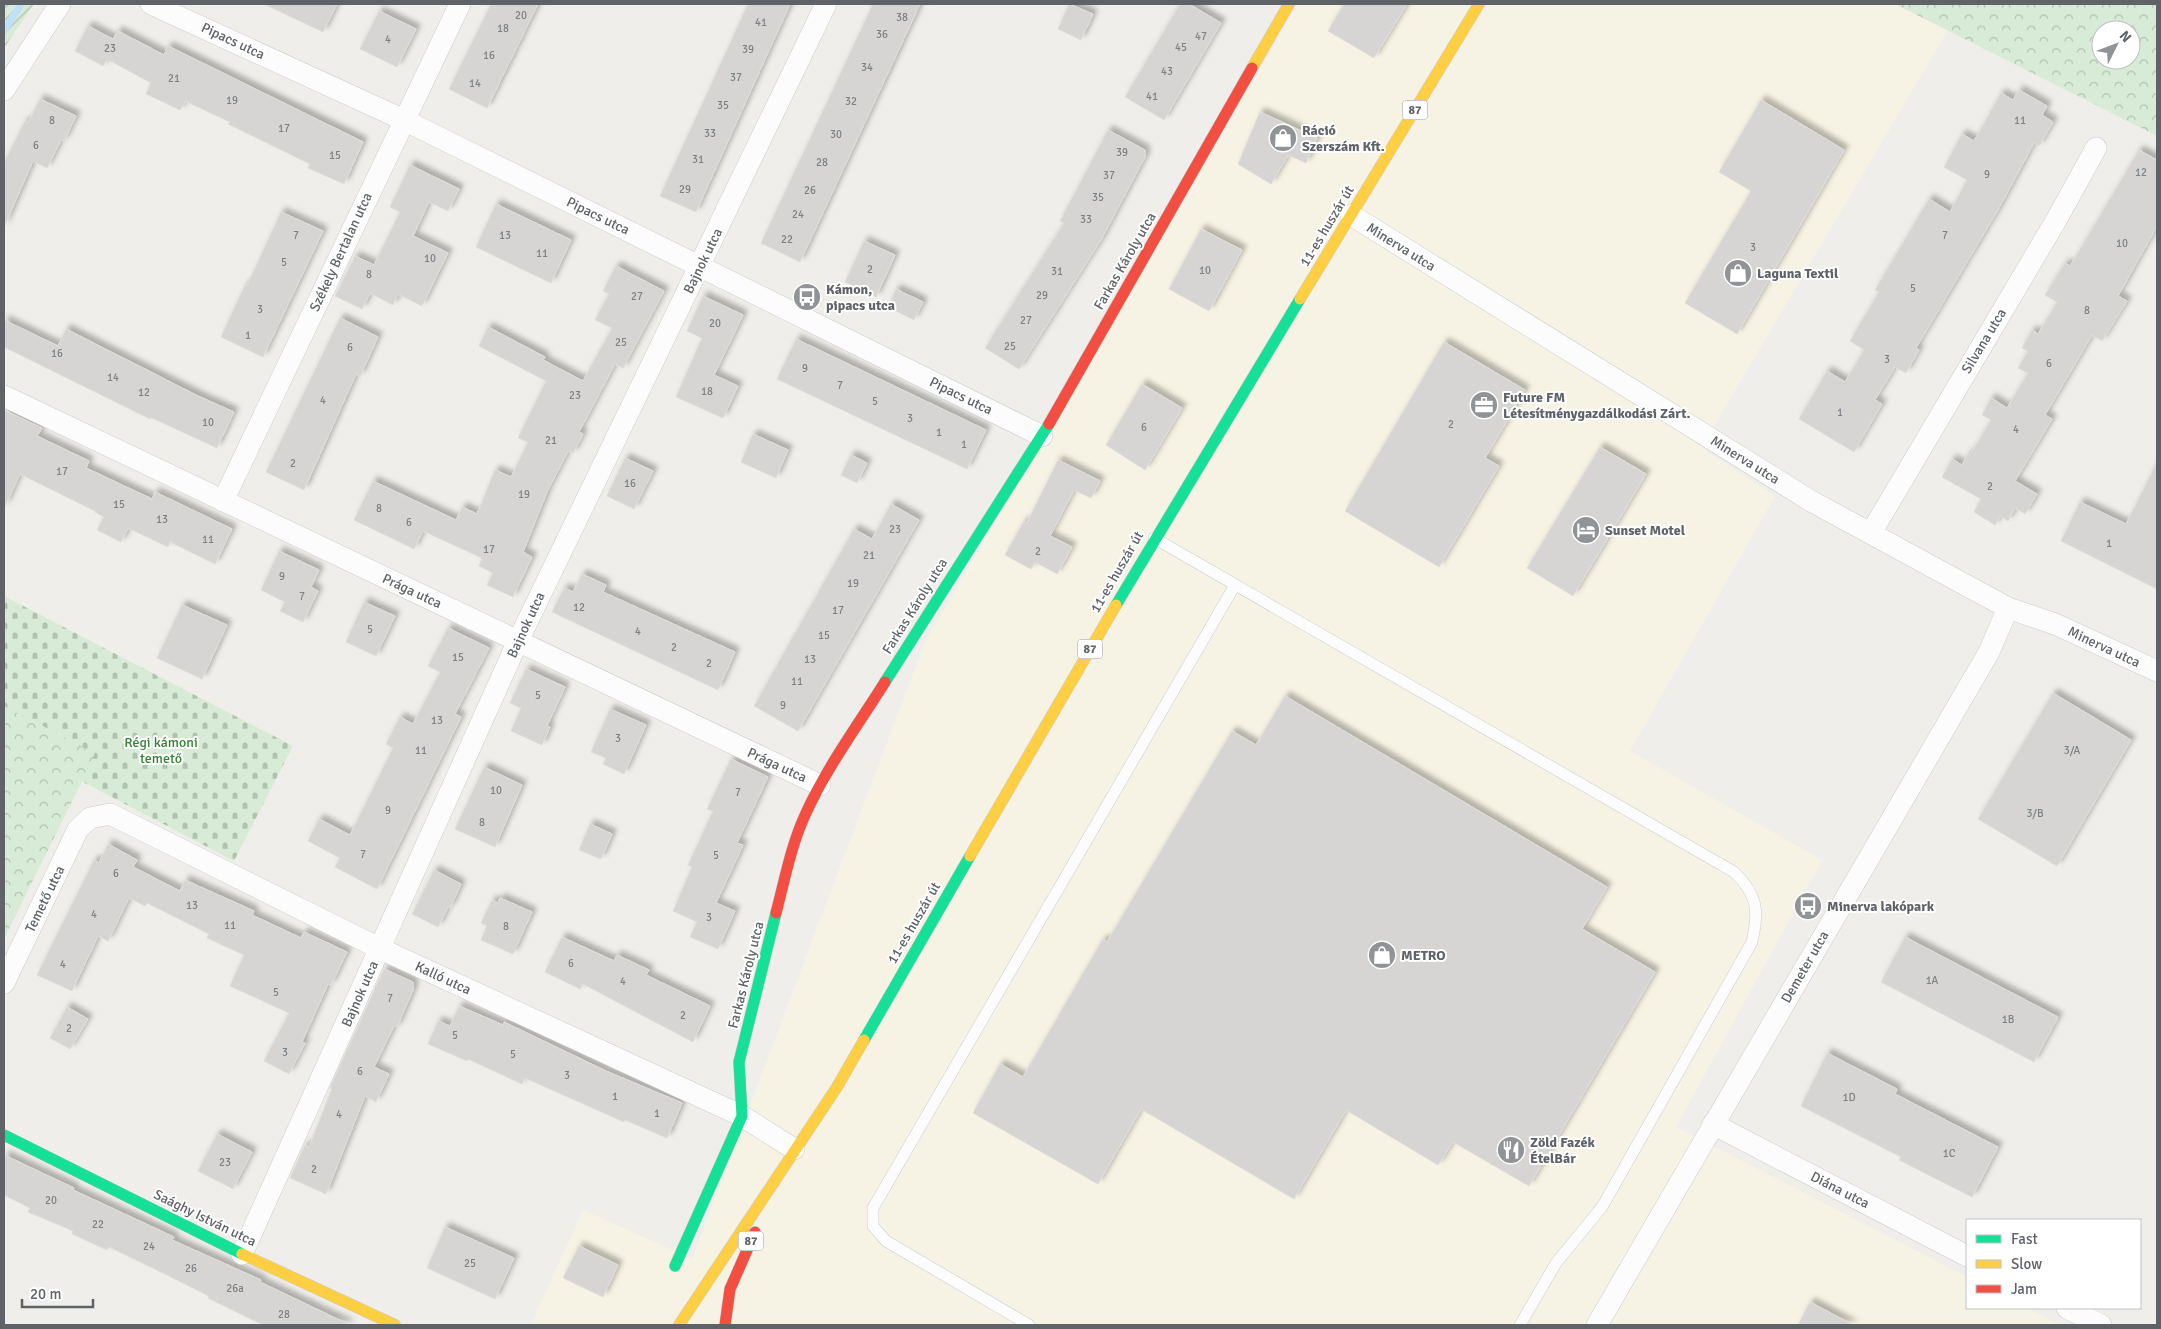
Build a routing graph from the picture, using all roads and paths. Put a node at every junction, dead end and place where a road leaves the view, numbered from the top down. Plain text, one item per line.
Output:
1 (60, 4) edge
2 (151, 4) edge
3 (460, 4) edge
4 (826, 4) edge
5 (1289, 4) edge
6 (1479, 4) edge
7 (4, 90) edge
8 (404, 120) junction
9 (2096, 148) dead end
10 (1351, 215) junction
11 (700, 267) junction
12 (4, 396) edge
13 (1042, 436) junction
14 (223, 501) junction
15 (1870, 532) junction
16 (1154, 538) junction
17 (1235, 585) junction
18 (2008, 608) junction
19 (518, 641) junction
20 (2157, 671) edge
21 (820, 785) junction
22 (90, 818) joint
23 (381, 949) junction
24 (4, 983) edge
25 (742, 1116) junction
26 (1713, 1124) junction
27 (4, 1135) edge
28 (790, 1155) junction
29 (242, 1254) junction
30 (1966, 1255) edge
31 (675, 1266) dead end
32 (2069, 1309) edge
33 (395, 1325) edge
34 (679, 1325) edge
35 (725, 1325) edge
36 (1029, 1325) edge
37 (1520, 1325) edge
38 (1597, 1325) edge
39 (2101, 1325) edge

1 - 7 street
2 - 8 street, Pipacs utca
3 - 8 street, Székely Bertalan utca
4 - 11 street, Bajnok utca
5 - 13 street, Farkas Károly utca
6 - 10 street, 11-es huszár út / 87
8 - 11 street, Pipacs utca
8 - 14 street, Székely Bertalan utca
9 - 15 street, Silvana utca
10 - 15 street, Minerva utca
10 - 16 street, 11-es huszár út / 87
11 - 13 street, Pipacs utca
11 - 19 street, Bajnok utca
12 - 14 street, Prága utca
13 - 21 street, Farkas Károly utca
14 - 19 street, Prága utca
15 - 18 street, Minerva utca
16 - 17 lane
16 - 28 street, 11-es huszár út / 87
17 - 36 lane
17 - 37 lane
18 - 20 street, Minerva utca
18 - 26 street, Demeter utca
19 - 21 street, Prága utca
19 - 23 street, Bajnok utca
21 - 25 street, Farkas Károly utca
22 - 23 street, Kalló utca
22 - 24 street, Temető utca
23 - 25 street, Kalló utca
23 - 29 street, Bajnok utca
25 - 28 street, Kalló utca
25 - 31 street, Farkas Károly utca
26 - 30 street, Diána utca
26 - 38 street, Demeter utca
27 - 29 street, Saághy István utca
28 - 34 street, 87
28 - 35 street, 87
29 - 33 street, Saághy István utca
32 - 39 street

